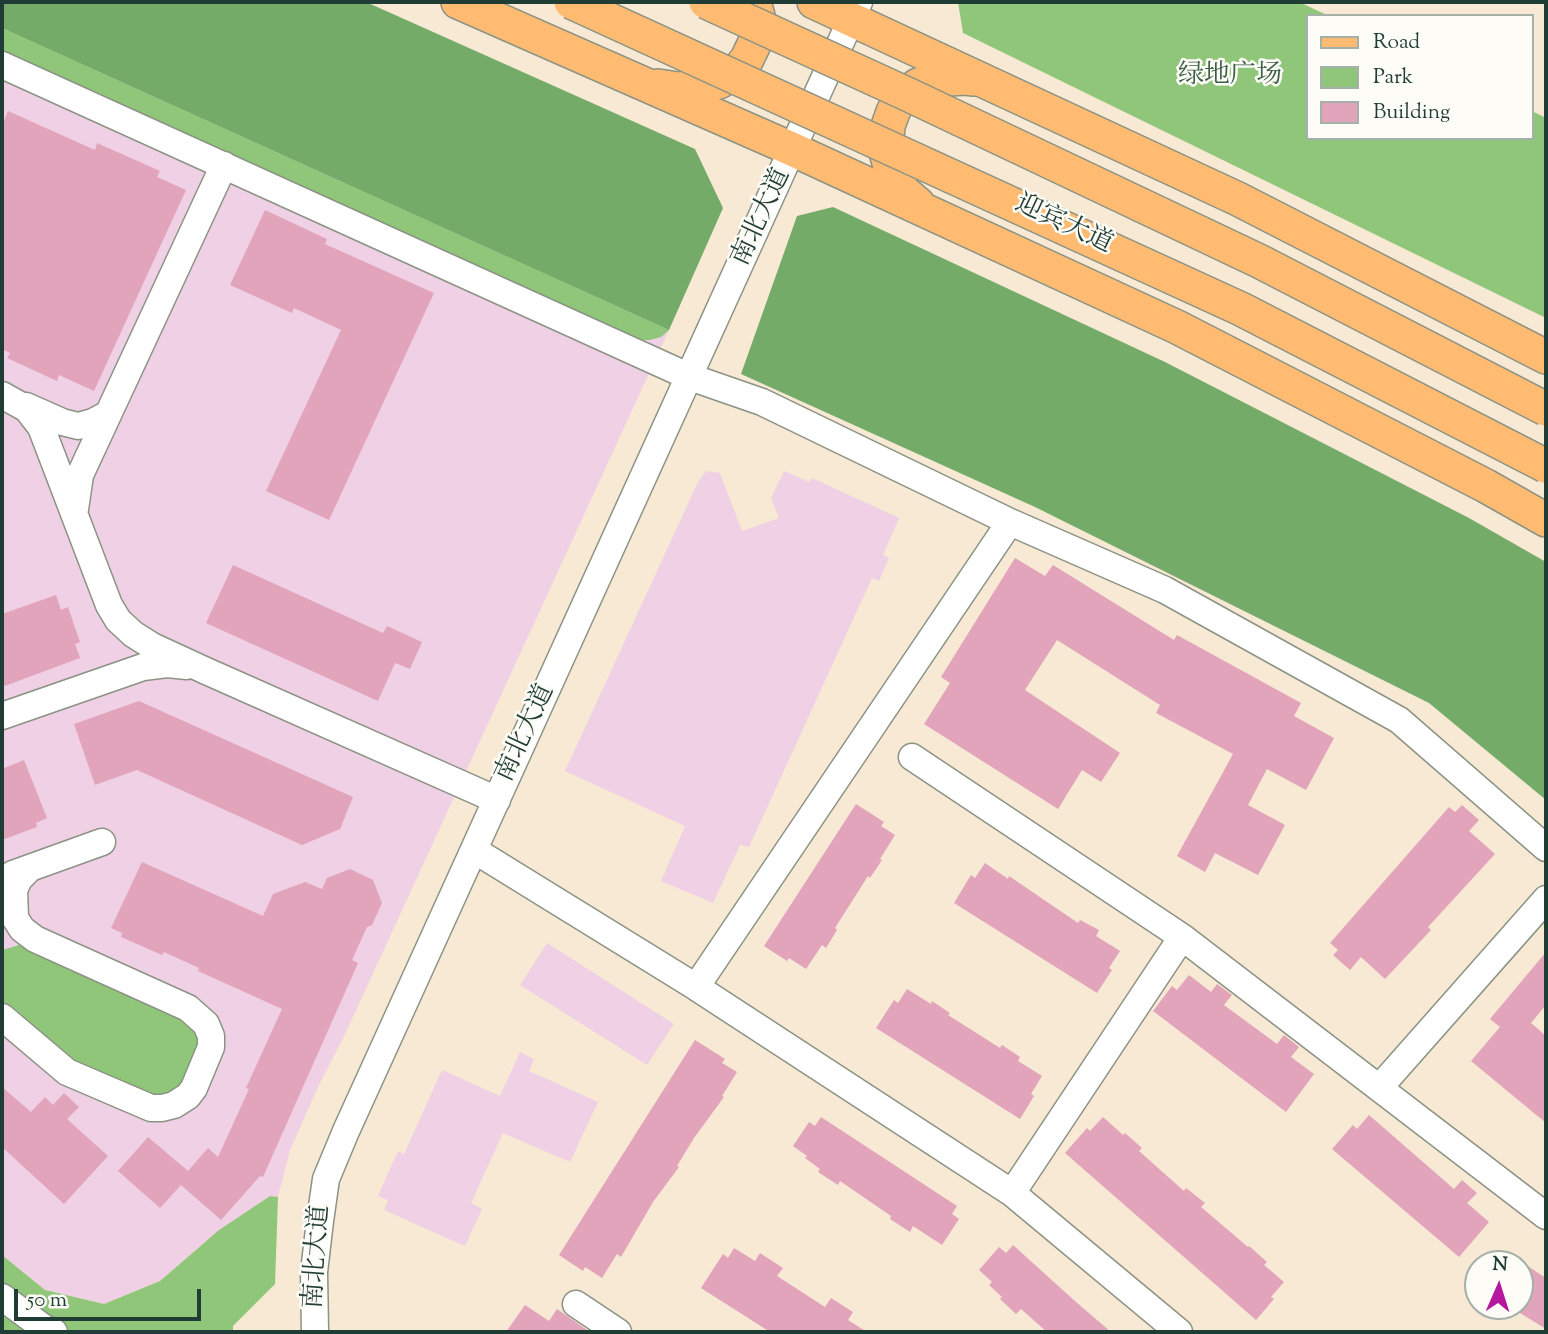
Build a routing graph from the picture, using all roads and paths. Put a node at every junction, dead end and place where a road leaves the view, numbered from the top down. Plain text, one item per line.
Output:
1 (458, 2) edge
2 (571, 2) edge
3 (706, 2) edge
4 (754, 2) edge
5 (814, 2) edge
6 (855, 10) edge
7 (5, 75) edge
8 (987, 82) junction
9 (645, 85) junction
10 (794, 150) junction
11 (224, 165) junction
12 (928, 212) junction
13 (1546, 357) edge
14 (690, 377) junction
15 (10, 399) edge
16 (1546, 410) edge
17 (108, 414) junction
18 (1546, 466) edge
19 (75, 516) junction
20 (1546, 520) edge
21 (1010, 522) junction
22 (109, 605) junction
23 (204, 670) junction
24 (97, 682) junction
25 (2, 716) edge
26 (912, 757) dead end
27 (497, 800) junction
28 (102, 842) dead end
29 (1546, 848) edge
30 (474, 849) junction
31 (30, 868) junction
32 (2, 878) edge
33 (1546, 899) edge
34 (1182, 937) junction
35 (35, 939) junction
36 (2, 941) edge
37 (696, 987) junction
38 (2, 1017) edge
39 (1379, 1088) junction
40 (1012, 1193) junction
41 (1546, 1216) edge
42 (2, 1297) edge
43 (576, 1304) dead end
44 (54, 1332) edge
45 (315, 1332) edge
46 (618, 1332) edge
47 (1179, 1332) edge

1 - 9 main road
2 - 18 main road, 迎宾大道, bridge
3 - 16 main road, 迎宾大道, bridge
4 - 9 main road
5 - 6 main road
6 - 8 main road
6 - 10 street, 南北大道
7 - 11 street
8 - 12 main road
8 - 13 main road
9 - 10 main road
10 - 12 main road
10 - 14 street, 南北大道
11 - 14 street
11 - 17 street
12 - 20 main road
14 - 21 street
14 - 27 street, 南北大道
15 - 17 street
15 - 19 street
17 - 19 street
19 - 22 street
21 - 29 street
21 - 37 street
22 - 23 street
22 - 24 street
23 - 24 street
23 - 27 street
24 - 25 street
26 - 34 street
27 - 30 street, 南北大道
28 - 31 street
30 - 37 street
30 - 45 street, 南北大道
31 - 32 street
31 - 35 street
33 - 39 street
34 - 39 street
34 - 40 street
35 - 36 street
35 - 38 street
37 - 40 street
39 - 41 street
40 - 47 street
42 - 44 street
43 - 46 street

